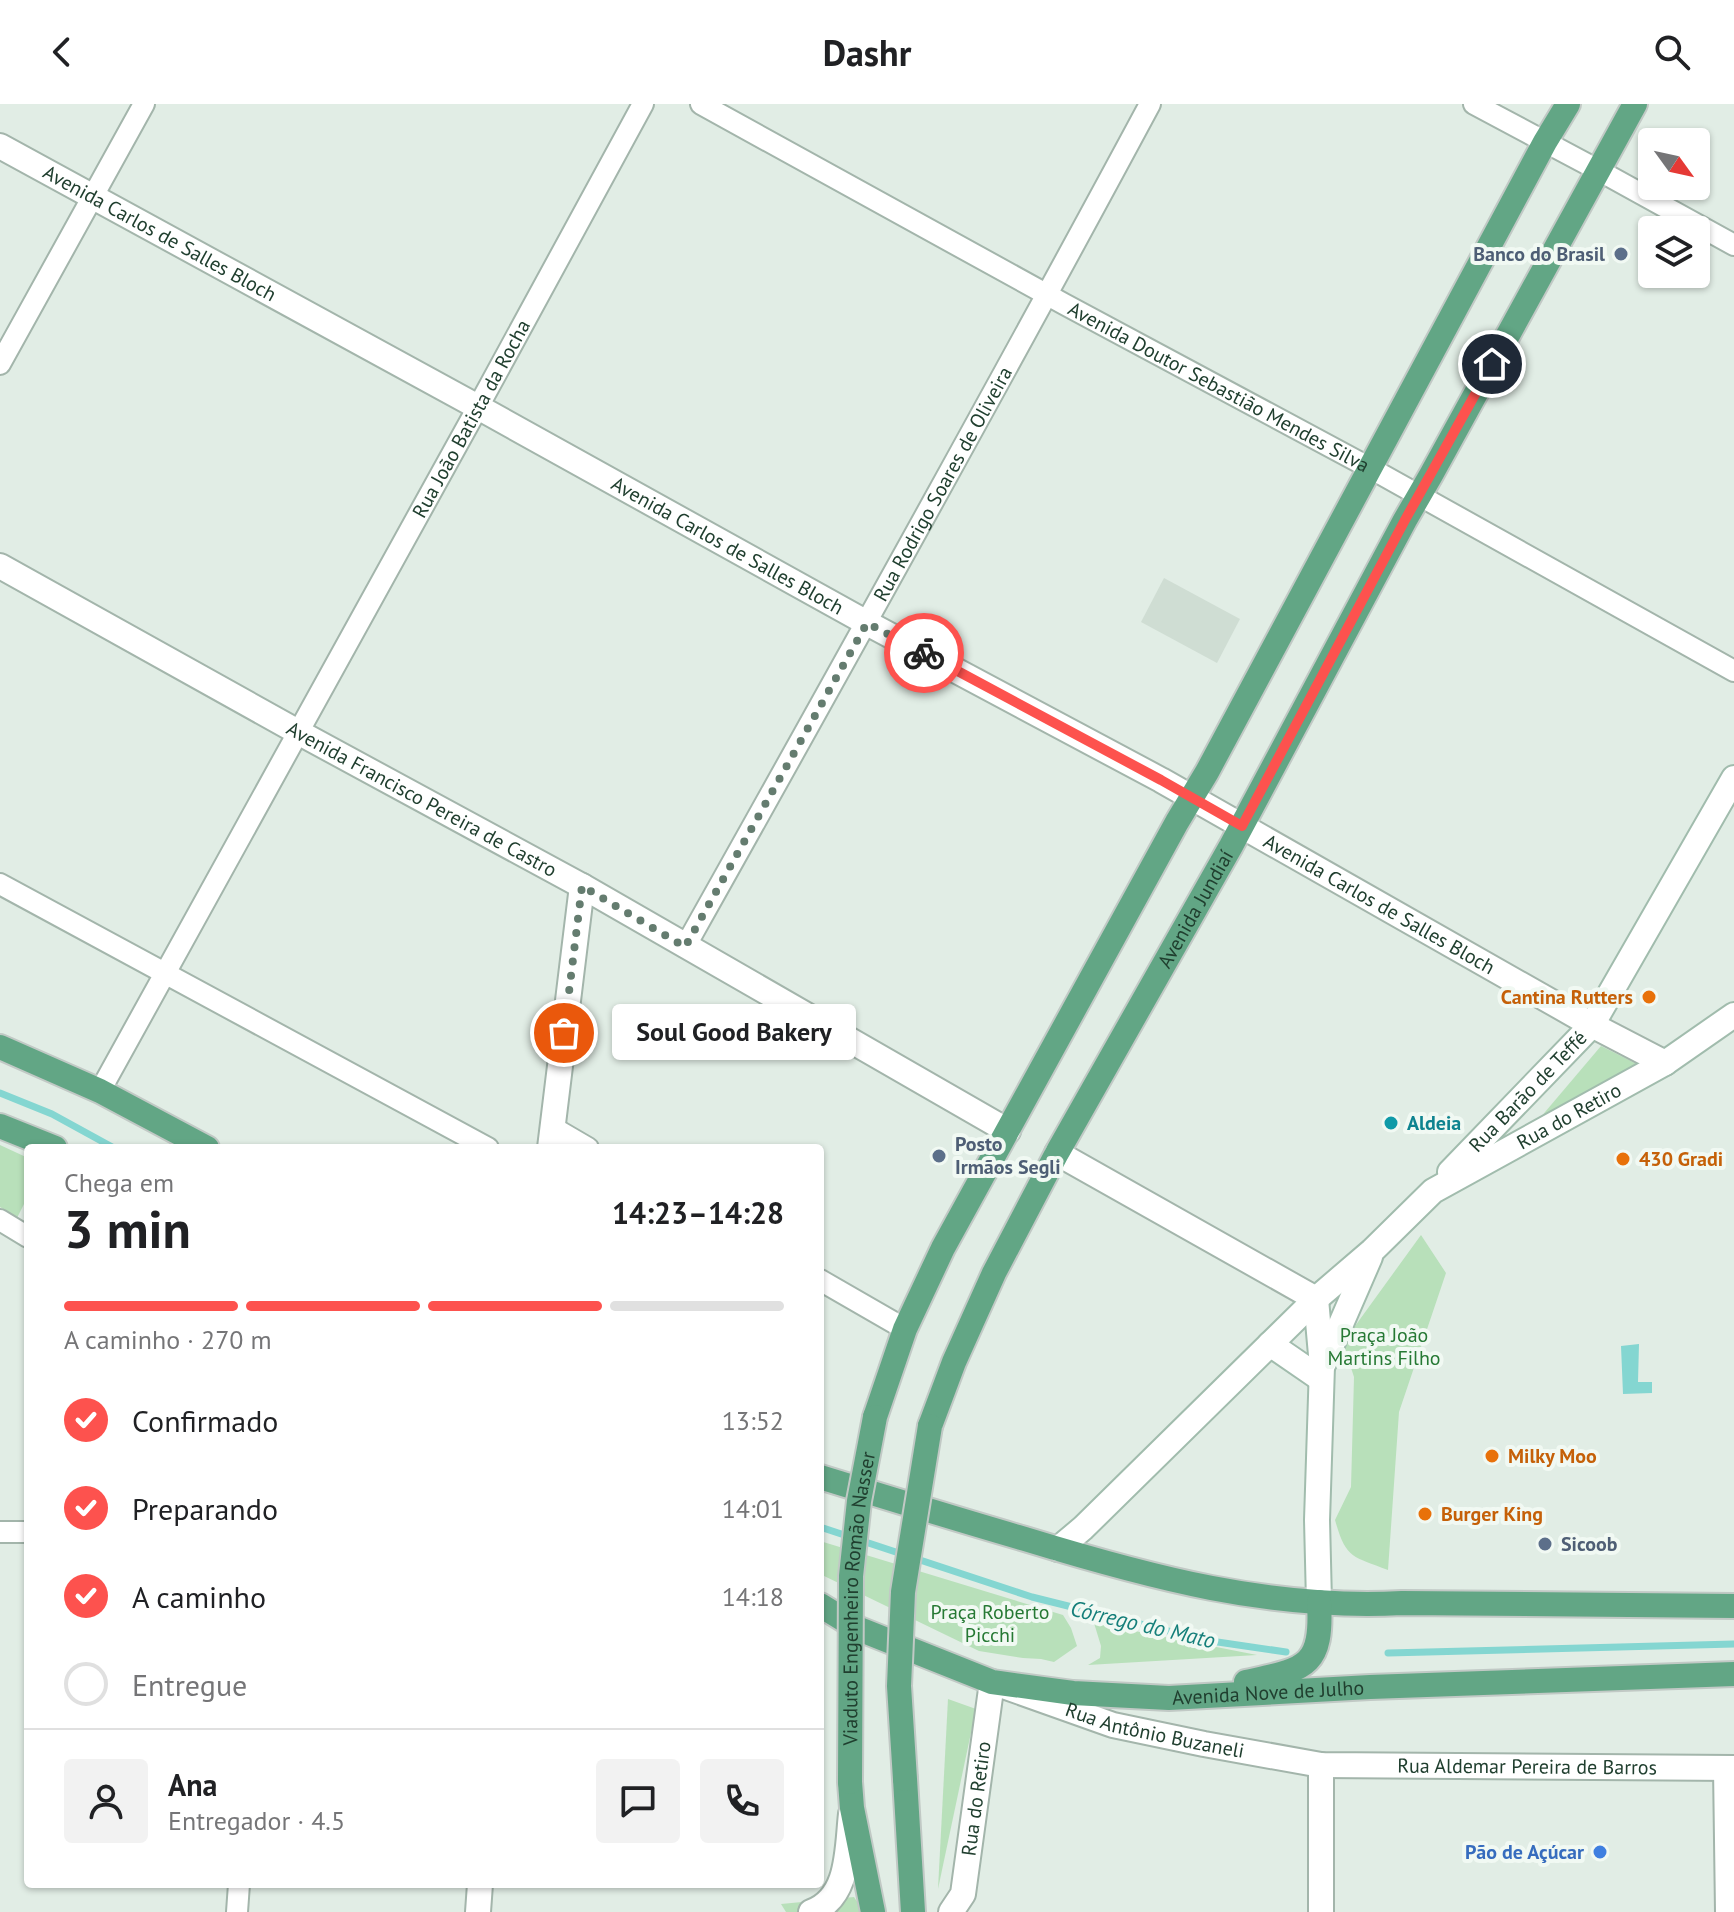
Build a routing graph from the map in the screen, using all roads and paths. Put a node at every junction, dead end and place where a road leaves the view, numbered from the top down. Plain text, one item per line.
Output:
1 (144, 104) edge
2 (643, 104) edge
3 (701, 104) edge
4 (1150, 104) edge
5 (1474, 104) edge
6 (1568, 104) edge
7 (1635, 104) edge
8 (1545, 142) junction
9 (0, 146) edge
10 (1598, 170) junction
11 (93, 198) junction
12 (1734, 245) edge
13 (1048, 295) junction
14 (0, 364) edge
15 (478, 407) junction
16 (1370, 468) junction
17 (1418, 496) junction
18 (0, 566) edge
19 (867, 623) junction
20 (1734, 671) edge
21 (298, 732) junction
22 (1734, 778) edge
23 (1192, 797) junction
24 (1242, 826) junction
25 (0, 884) edge
26 (582, 886) junction
27 (685, 947) junction
28 (165, 972) junction
29 (1734, 1015) edge
30 (1592, 1025) junction
31 (0, 1047) edge
32 (1665, 1063) junction
33 (100, 1091) junction
34 (0, 1126) edge
35 (1008, 1131) junction
36 (551, 1138) edge
37 (45, 1144) edge
38 (199, 1144) edge
39 (481, 1144) edge
40 (573, 1144) edge
41 (1057, 1153) junction
42 (1433, 1191) junction
43 (0, 1220) edge
44 (24, 1231) edge
45 (1372, 1251) junction
46 (824, 1282) edge
47 (1316, 1299) junction
48 (905, 1329) junction
49 (1270, 1344) junction
50 (1321, 1373) junction
51 (824, 1478) edge
52 (0, 1532) edge
53 (24, 1532) edge
54 (1058, 1549) junction
55 (1319, 1602) junction
56 (1734, 1606) edge
57 (824, 1607) edge
58 (1734, 1674) edge
59 (992, 1682) junction
60 (1169, 1698) junction
61 (1321, 1765) junction
62 (1729, 1768) edge
63 (852, 1808) junction
64 (239, 1888) edge
65 (480, 1888) edge
66 (814, 1911) edge
67 (237, 1912) edge
68 (478, 1912) edge
69 (873, 1912) edge
70 (913, 1912) edge
71 (951, 1912) edge
72 (1321, 1912) edge
73 (1726, 1912) edge

1 - 11 street
2 - 15 street, Rua João Batista da Rocha
3 - 13 street, Avenida Doutor Sebastião Mendes Silva
4 - 13 street, Rua Rodrigo Soares de Oliveira
5 - 8 street
6 - 8 main road
7 - 10 main road, Avenida Jundiaí
8 - 10 street
8 - 16 main road
9 - 11 street, Avenida Carlos de Salles Bloch
10 - 12 street
10 - 17 main road, Avenida Jundiaí
11 - 14 street
11 - 15 street, Avenida Carlos de Salles Bloch
13 - 16 street, Avenida Doutor Sebastião Mendes Silva
13 - 19 street, Rua Rodrigo Soares de Oliveira
15 - 19 street, Avenida Carlos de Salles Bloch
15 - 21 street, Rua João Batista da Rocha
16 - 17 street, Avenida Doutor Sebastião Mendes Silva
16 - 23 main road
17 - 20 street, Avenida Doutor Sebastião Mendes Silva
17 - 24 main road, Avenida Jundiaí
18 - 21 street, Avenida Francisco Pereira de Castro
19 - 23 street, Avenida Carlos de Salles Bloch
19 - 27 street, Rua Rodrigo Soares de Oliveira
21 - 26 street, Avenida Francisco Pereira de Castro
21 - 28 street, Rua João Batista da Rocha
22 - 30 street, Rua Barão de Teffé
23 - 24 street, Avenida Carlos de Salles Bloch
23 - 35 main road
24 - 30 street, Avenida Carlos de Salles Bloch
24 - 41 main road, Avenida Jundiaí
25 - 28 street
26 - 27 street, Avenida Francisco Pereira de Castro
26 - 36 street
27 - 35 street, Avenida Francisco Pereira de Castro
28 - 33 street, Rua João Batista da Rocha
28 - 39 street
29 - 32 street, Rua do Retiro
30 - 32 street, Avenida Carlos de Salles Bloch
30 - 42 street, Rua Barão de Teffé
31 - 33 main road
32 - 42 street, Rua do Retiro
33 - 38 main road
34 - 37 main road
35 - 48 main road
36 - 40 street
41 - 47 street
41 - 70 main road, Avenida Jundiaí, bridge
42 - 45 street, Rua do Retiro
43 - 44 street
45 - 47 street, Rua do Retiro
45 - 50 street, Rua do Retiro
46 - 48 street
47 - 49 street, Rua do Retiro
47 - 50 street
48 - 63 main road, Viaduto Engenheiro Romão Nasser, bridge
49 - 50 street
49 - 54 street, Rua do Retiro
50 - 55 street
51 - 54 main road
52 - 53 street
54 - 55 main road
55 - 56 main road
55 - 60 main road
57 - 59 main road, Avenida Nove de Julho
58 - 60 main road, Avenida Nove de Julho
59 - 60 main road, Avenida Nove de Julho
59 - 61 street, Rua Antônio Buzaneli
59 - 71 street, Rua do Retiro
61 - 62 street, Rua Aldemar Pereira de Barros
61 - 72 street
62 - 73 street
63 - 66 street
63 - 69 main road, Viaduto Engenheiro Romão Nasser
64 - 67 street
65 - 68 street

